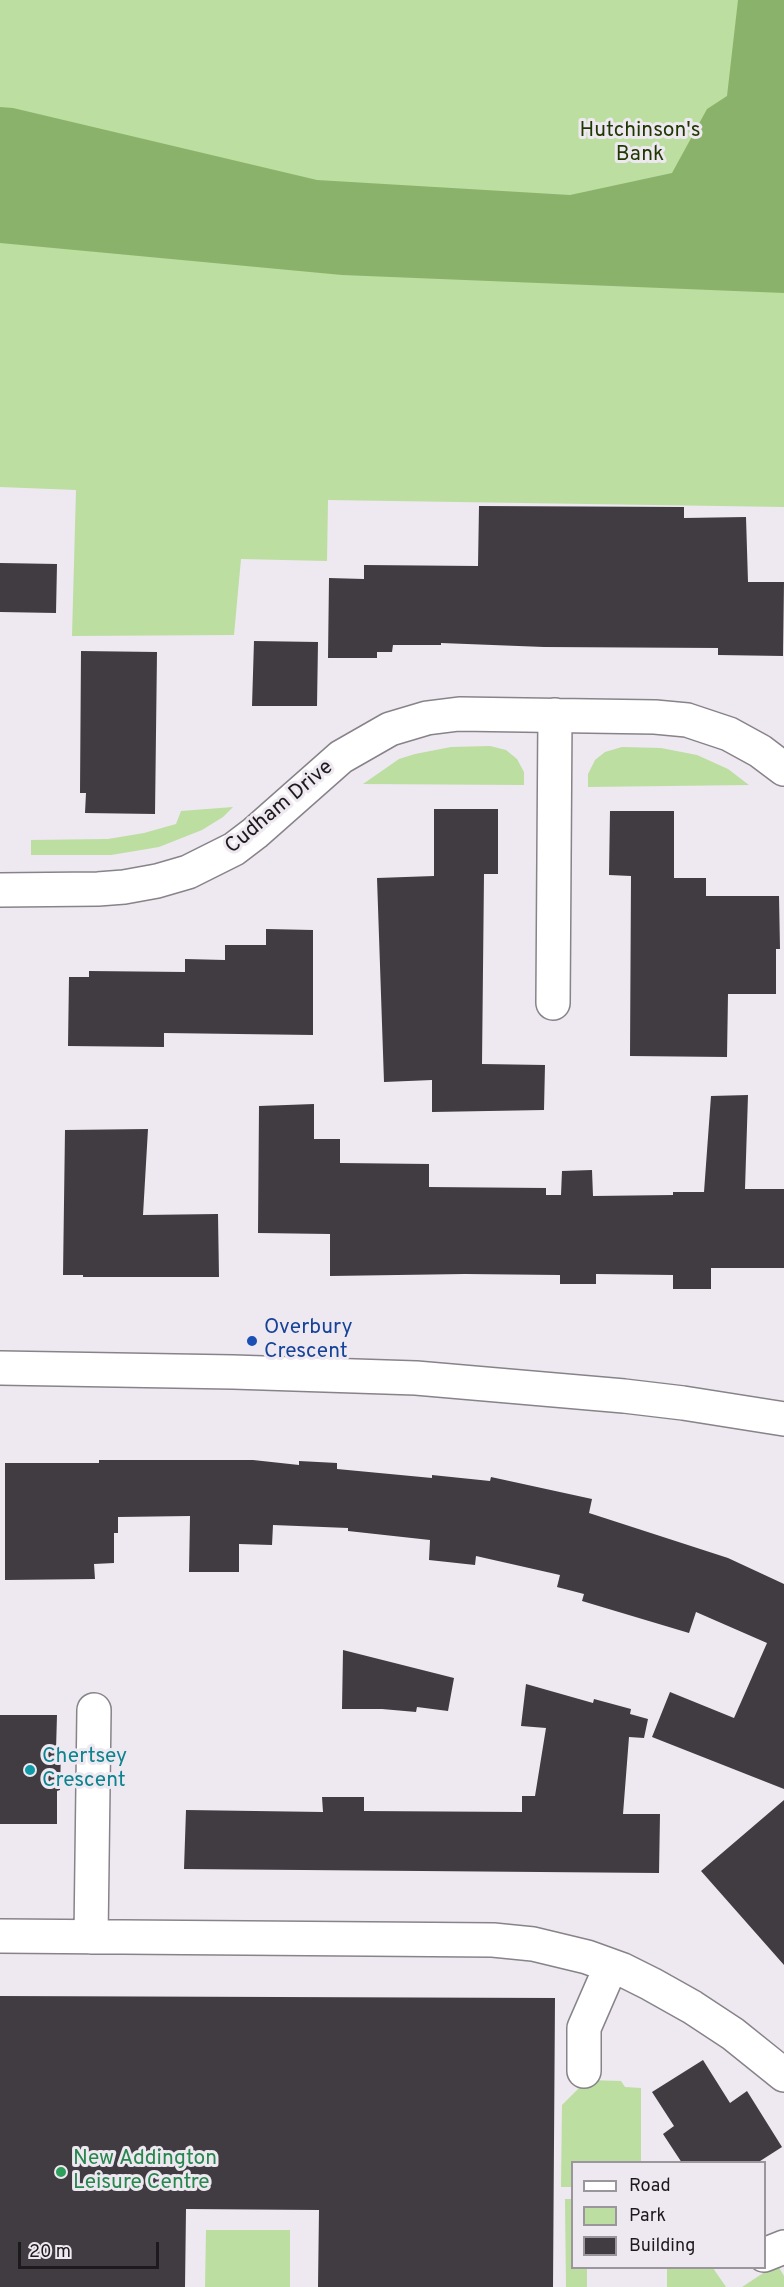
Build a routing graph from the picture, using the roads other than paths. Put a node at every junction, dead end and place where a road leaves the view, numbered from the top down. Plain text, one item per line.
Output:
1 (555, 715) junction
2 (784, 769) edge
3 (0, 890) edge
4 (553, 1003) dead end
5 (0, 1368) edge
6 (784, 1419) edge
7 (94, 1710) dead end
8 (0, 1936) edge
9 (91, 1938) junction
10 (611, 1966) junction
11 (584, 2071) dead end
12 (784, 2075) edge
13 (784, 2247) edge
14 (766, 2256) edge

1 - 2 street, Cudham Drive
1 - 3 street, Cudham Drive
1 - 4 street
5 - 6 street
7 - 9 street
8 - 9 street
9 - 10 street
10 - 11 street
10 - 12 street
13 - 14 street

